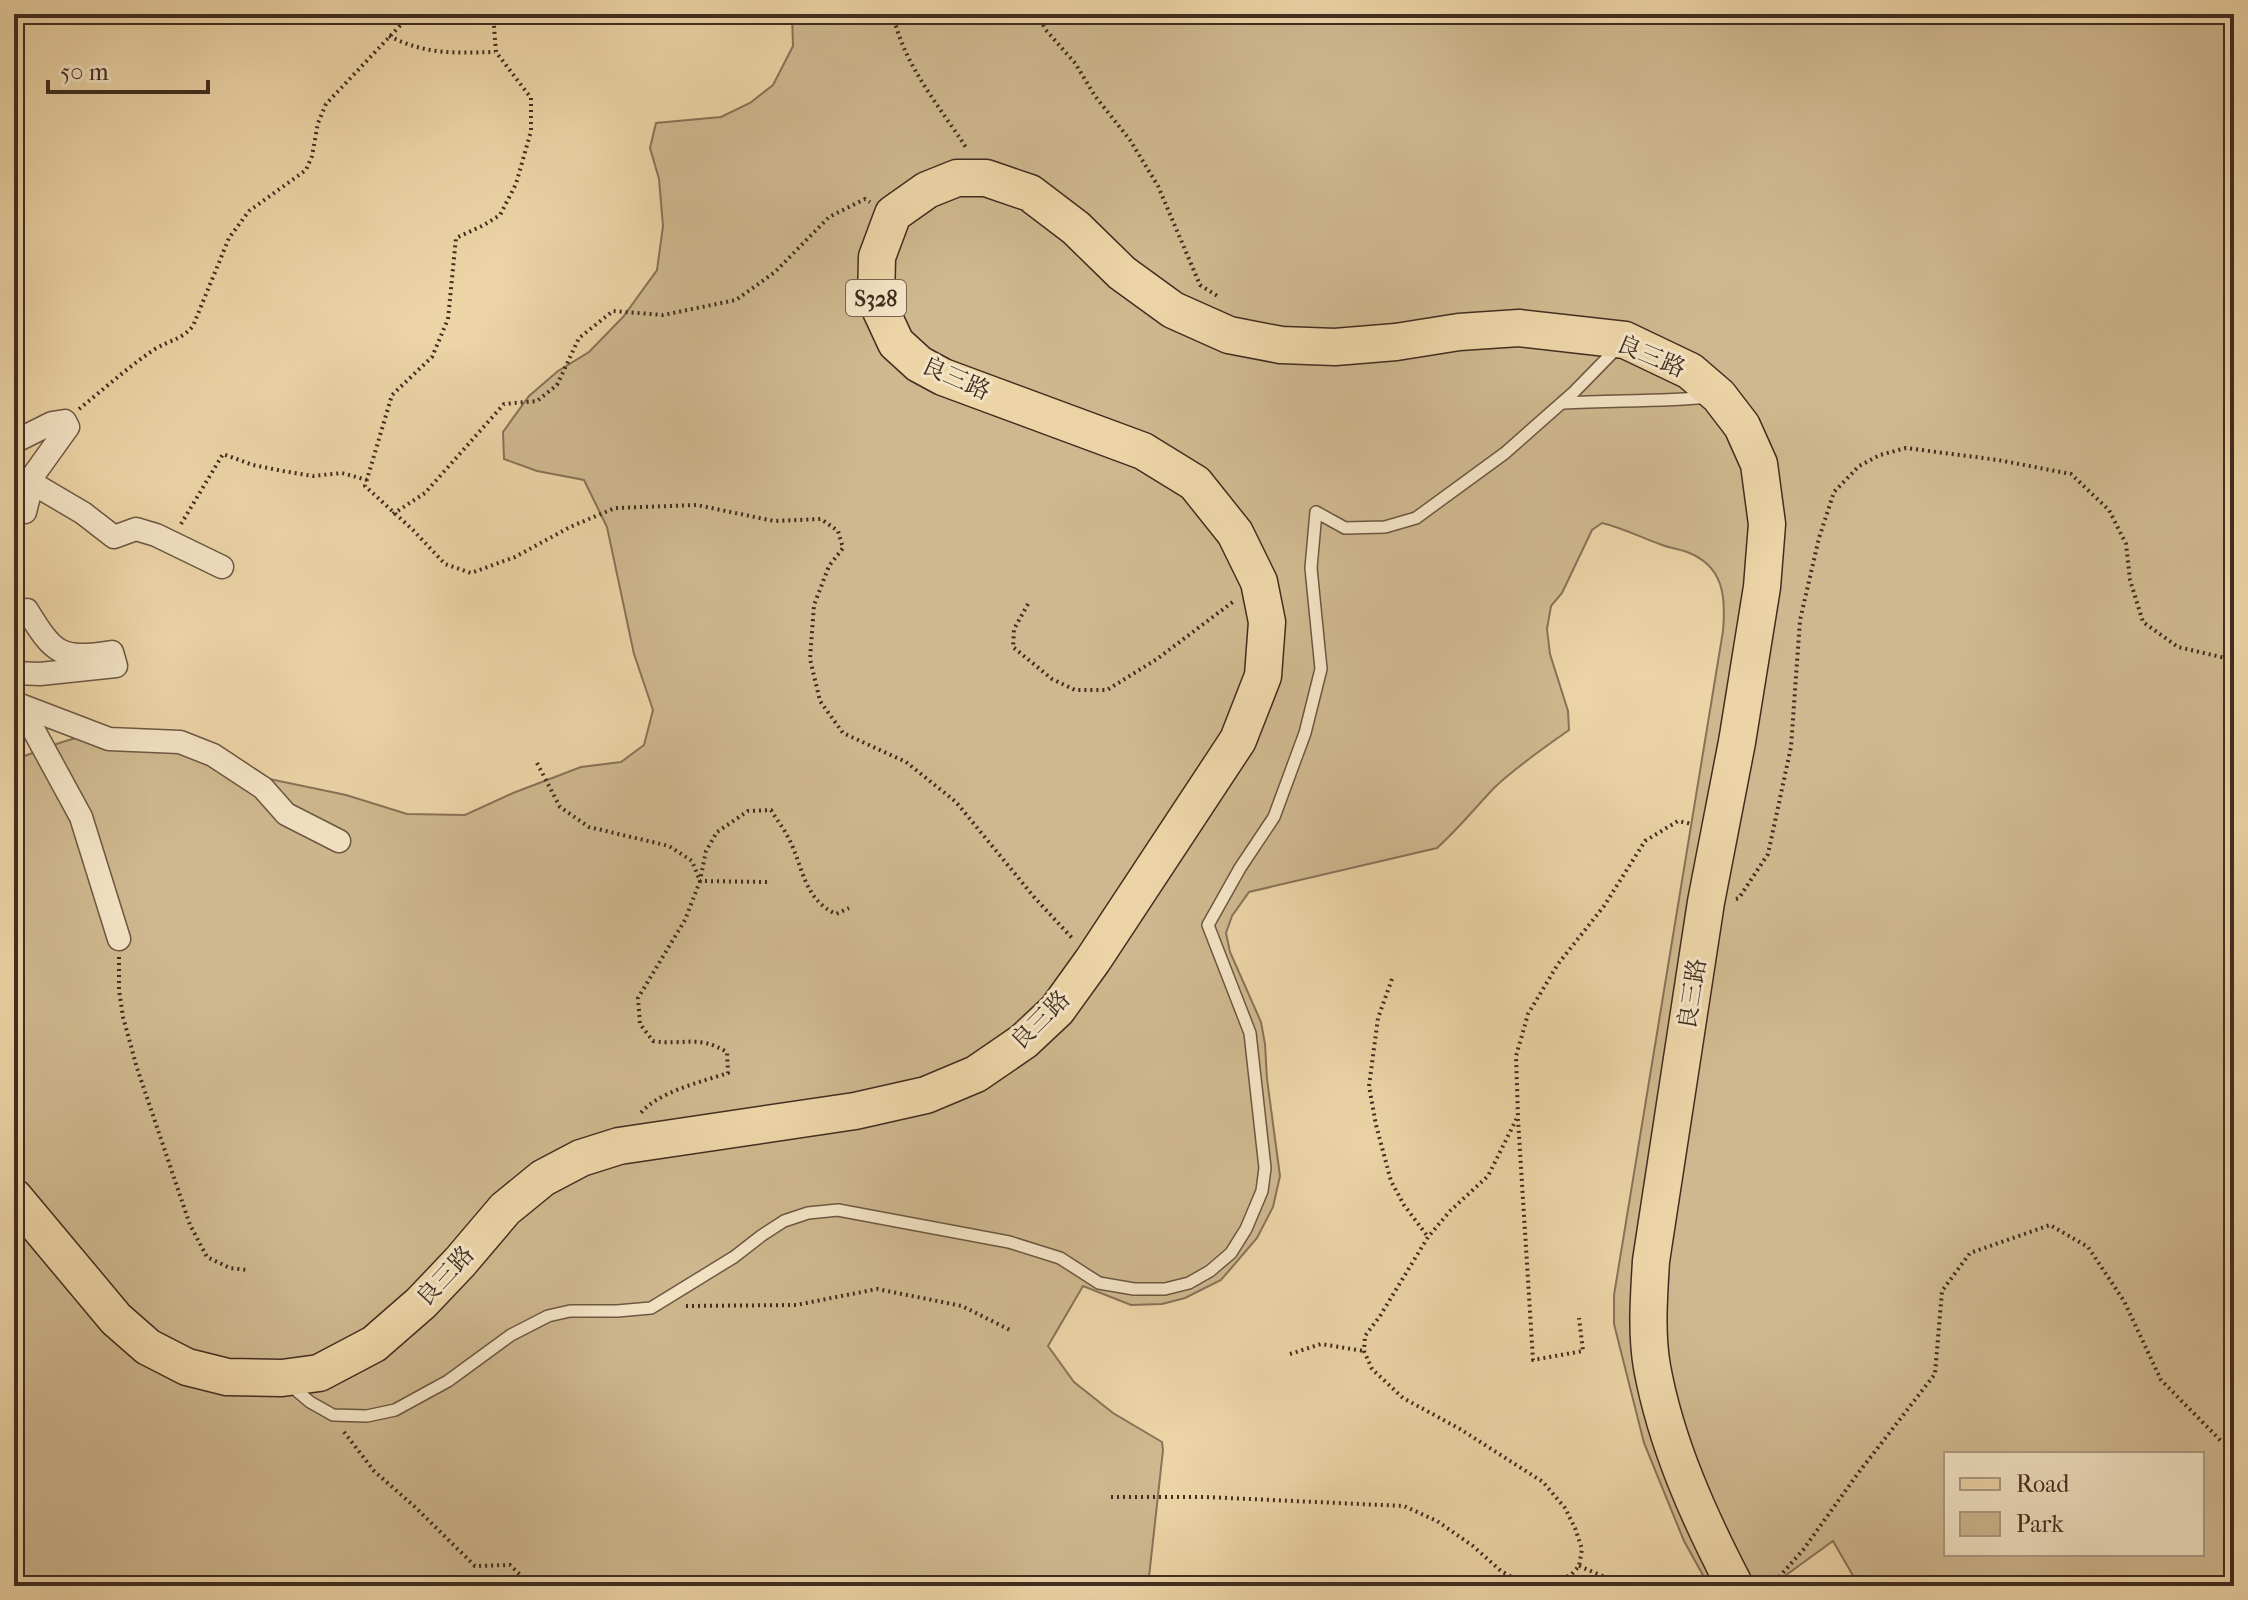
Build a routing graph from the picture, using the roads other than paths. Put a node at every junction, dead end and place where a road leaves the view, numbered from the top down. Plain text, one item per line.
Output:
1 (1625, 340) junction
2 (1719, 396) junction
3 (1562, 403) junction
4 (14, 442) edge
5 (32, 483) junction
6 (25, 512) dead end
7 (222, 567) dead end
8 (27, 610) dead end
9 (14, 673) edge
10 (17, 703) edge
11 (339, 841) dead end
12 (119, 939) road end
13 (14, 1197) edge
14 (282, 1378) junction
15 (1735, 1586) edge

1 - 2 main road, 良三路
1 - 3 lane
1 - 14 main road, 良三路 / S328
2 - 3 lane
2 - 15 main road, 良三路
3 - 14 lane
4 - 5 street
5 - 6 street
5 - 7 street
8 - 9 street
10 - 11 street
10 - 12 street
13 - 14 main road, 良三路 / S328

